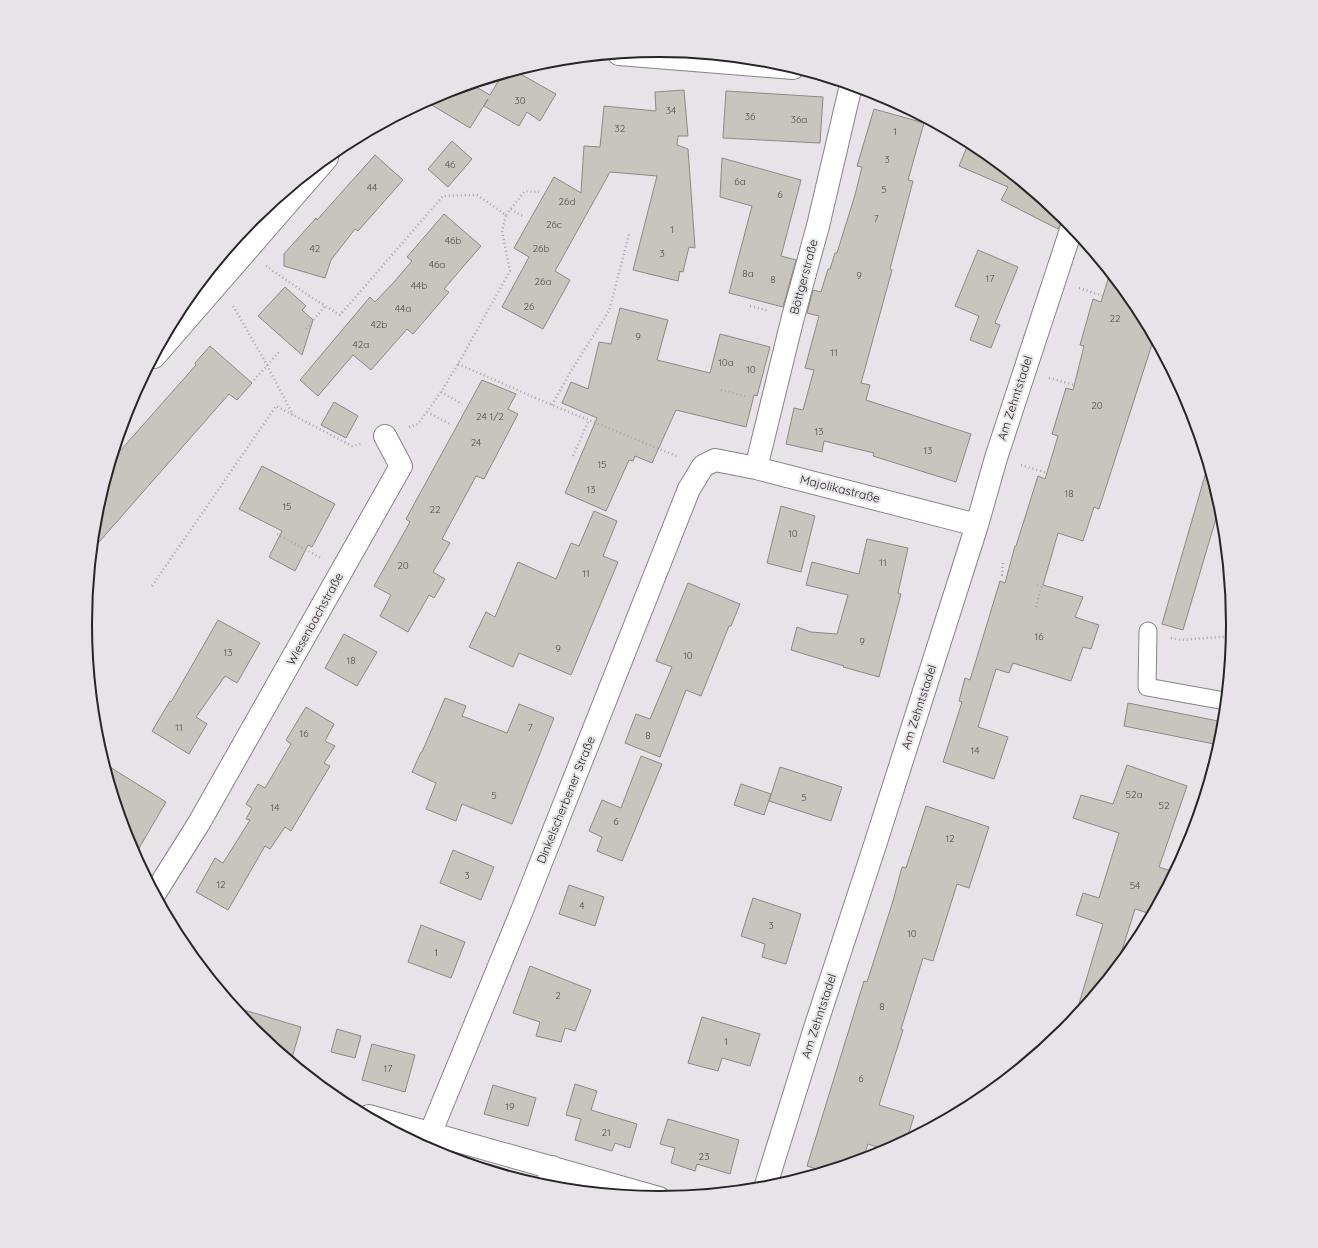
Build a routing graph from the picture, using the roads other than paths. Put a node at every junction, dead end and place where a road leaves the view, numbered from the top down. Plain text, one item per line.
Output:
1 (657, 57) edge
2 (747, 64) edge
3 (850, 90) edge
4 (308, 179) edge
5 (1070, 234) edge
6 (167, 342) edge
7 (385, 436) road end
8 (703, 466) joint
9 (756, 468) junction
10 (976, 525) junction
11 (1148, 631) road end
12 (1220, 701) edge
13 (158, 889) edge
14 (386, 1121) edge
15 (430, 1134) junction
16 (549, 1177) edge
17 (767, 1180) edge
18 (611, 1189) edge

1 - 2 street
3 - 9 street, Böttgerstraße
4 - 6 street
5 - 10 street, Am Zehntstadel
7 - 13 street, Wiesenbachstraße
8 - 9 street, Majolikastraße
8 - 15 street, Dinkelscherbener Straße
9 - 10 street, Majolikastraße
10 - 17 street, Am Zehntstadel
11 - 12 lane
14 - 15 street
15 - 16 street
16 - 18 street

